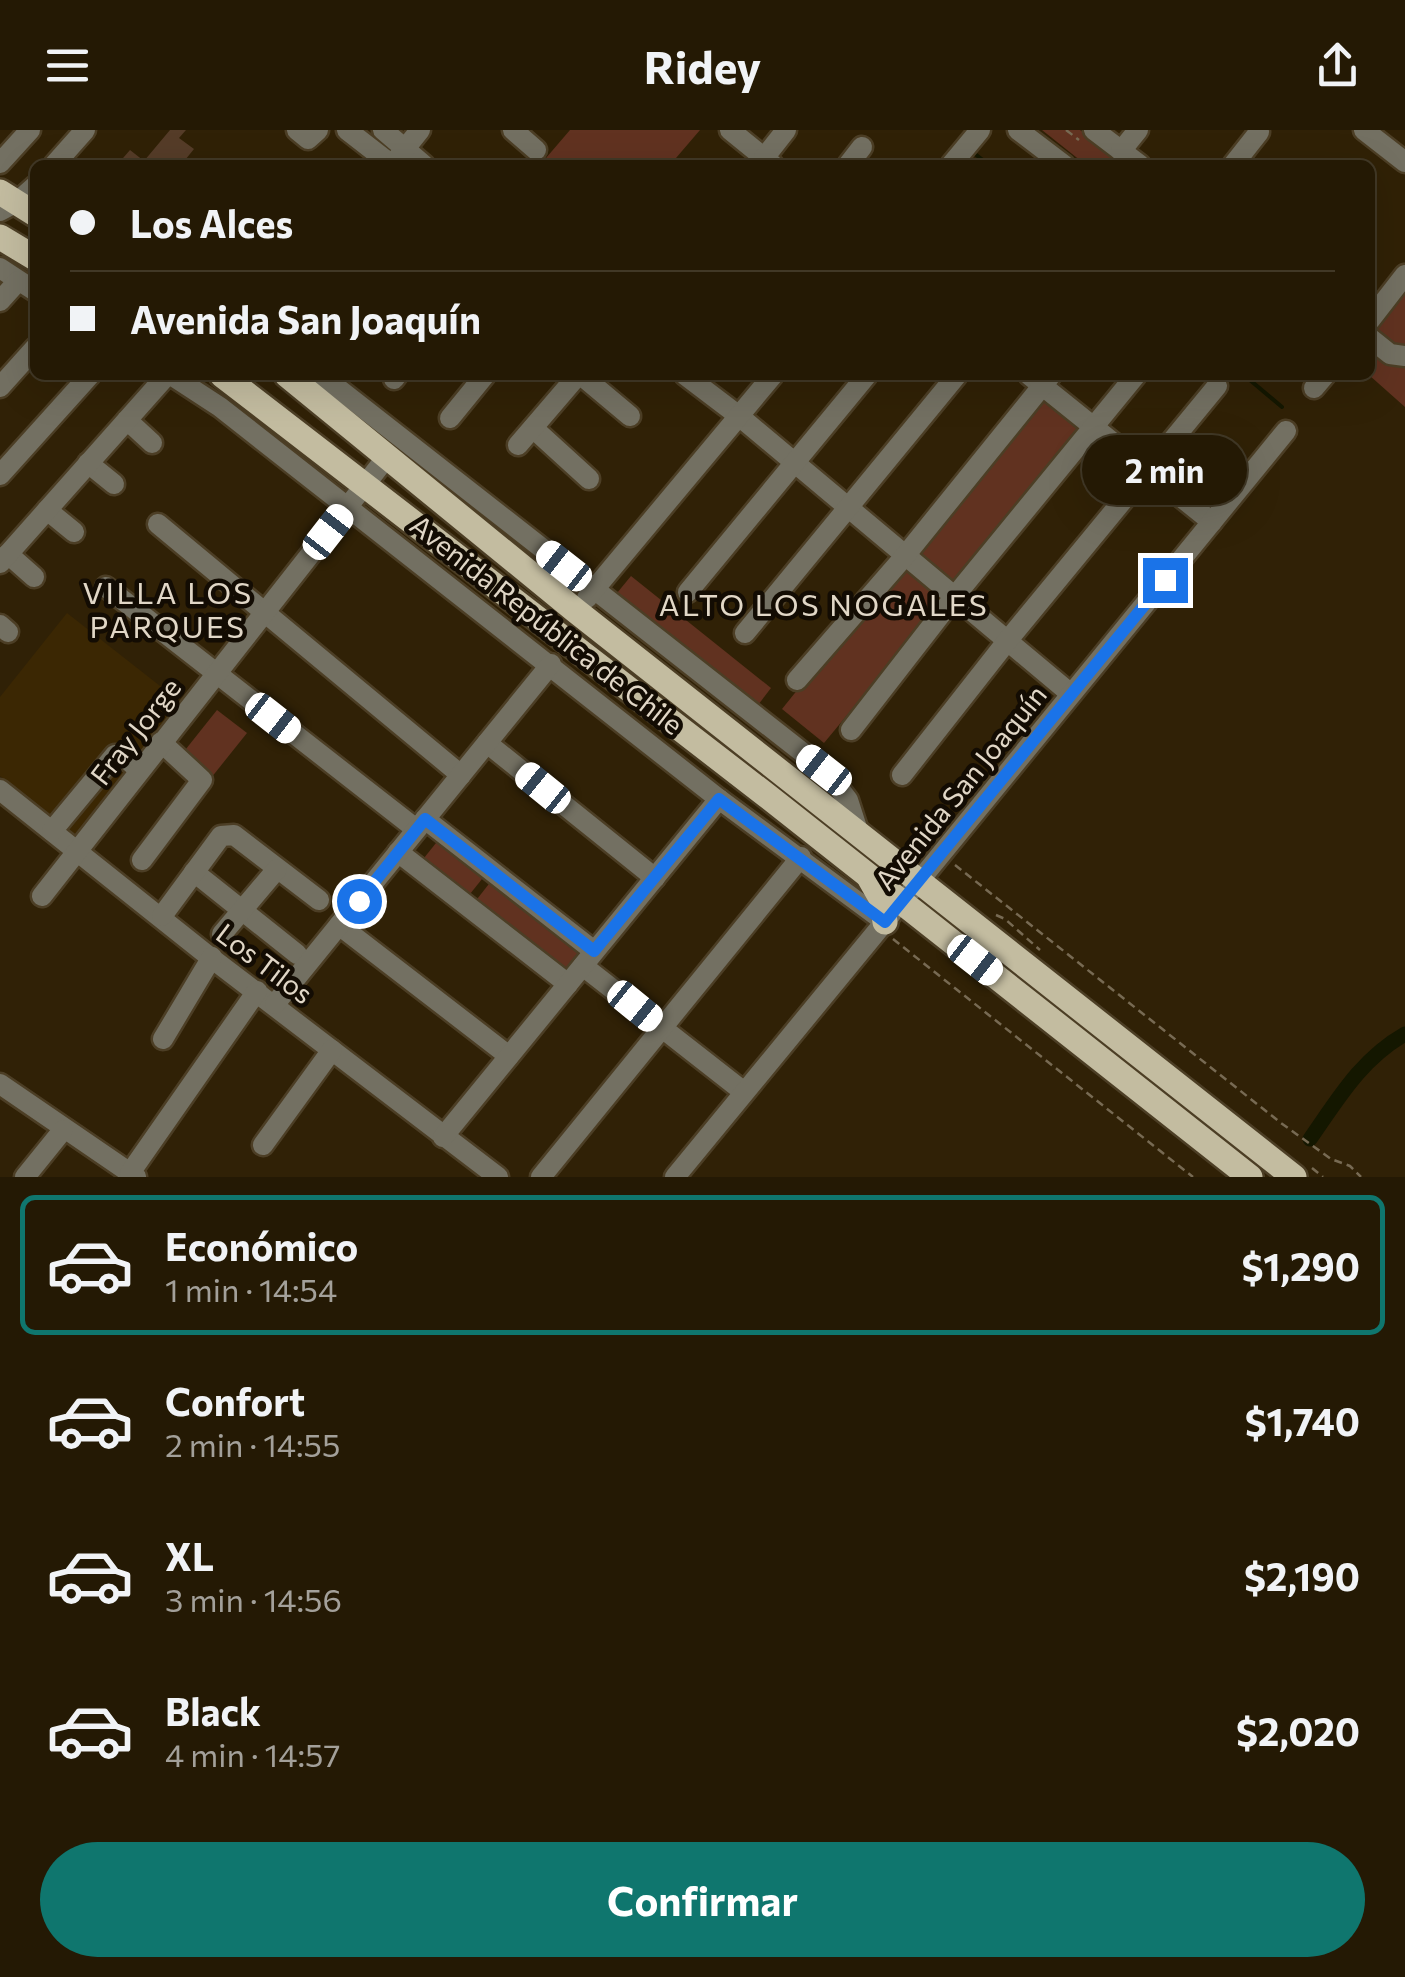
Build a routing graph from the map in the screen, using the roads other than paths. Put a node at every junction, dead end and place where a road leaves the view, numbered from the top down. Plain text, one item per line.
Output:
1 (30, 130) edge
2 (85, 130) edge
3 (297, 130) edge
4 (318, 130) edge
5 (348, 130) edge
6 (383, 130) edge
7 (420, 130) edge
8 (513, 130) edge
9 (730, 130) edge
10 (786, 130) edge
11 (980, 130) edge
12 (1018, 130) edge
13 (1094, 130) edge
14 (1138, 130) edge
15 (1364, 130) edge
16 (1259, 132) edge
17 (862, 147) dead end
18 (536, 150) dead end
19 (1121, 150) junction
20 (58, 160) edge
21 (396, 160) edge
22 (766, 160) edge
23 (769, 160) edge
24 (852, 160) edge
25 (956, 160) edge
26 (1057, 160) edge
27 (1134, 160) edge
28 (1237, 160) edge
29 (1405, 162) edge
30 (0, 163) edge
31 (0, 238) edge
32 (30, 255) edge
33 (0, 268) edge
34 (1405, 275) edge
35 (27, 286) edge
36 (0, 301) edge
37 (1375, 314) edge
38 (1375, 342) edge
39 (30, 354) edge
40 (1405, 356) edge
41 (86, 380) edge
42 (164, 380) edge
43 (177, 380) edge
44 (228, 380) edge
45 (294, 380) edge
46 (327, 380) edge
47 (482, 380) edge
48 (575, 380) edge
49 (585, 380) edge
50 (691, 380) edge
51 (769, 380) edge
52 (864, 380) edge
53 (953, 380) edge
54 (1039, 380) edge
55 (1041, 380) edge
56 (1132, 380) edge
57 (1218, 386) dead end
58 (0, 388) edge
59 (630, 416) dead end
60 (738, 416) junction
61 (450, 418) dead end
62 (127, 420) junction
63 (533, 428) junction
64 (1093, 428) junction
65 (1286, 432) dead end
66 (152, 443) dead end
67 (518, 445) dead end
68 (386, 458) junction
69 (88, 463) junction
70 (794, 463) junction
71 (1146, 472) junction
72 (0, 475) edge
73 (589, 478) dead end
74 (114, 484) dead end
75 (365, 485) junction
76 (349, 506) junction
77 (846, 506) junction
78 (47, 510) junction
79 (1212, 522) junction
80 (158, 524) dead end
81 (74, 532) dead end
82 (904, 556) junction
83 (4, 558) edge
84 (34, 576) dead end
85 (106, 586) dead end
86 (594, 590) junction
87 (688, 592) dead end
88 (955, 596) junction
89 (265, 611) junction
90 (576, 612) junction
91 (744, 632) dead end
92 (1008, 640) junction
93 (551, 664) junction
94 (216, 674) junction
95 (797, 680) dead end
96 (1071, 694) junction
97 (851, 730) dead end
98 (161, 742) junction
99 (487, 743) junction
100 (138, 769) junction
101 (461, 775) junction
102 (902, 775) dead end
103 (0, 790) edge
104 (719, 799) junction
105 (421, 824) junction
106 (52, 832) junction
107 (859, 834) junction
108 (76, 851) junction
109 (398, 852) junction
110 (800, 857) junction
111 (142, 860) dead end
112 (277, 869) junction
113 (194, 872) junction
114 (867, 875) junction
115 (655, 878) junction
116 (919, 882) junction
117 (42, 896) dead end
118 (319, 900) dead end
119 (902, 902) junction
120 (244, 910) junction
121 (162, 916) junction
122 (339, 925) junction
123 (883, 925) junction
124 (222, 934) dead end
125 (297, 954) dead end
126 (212, 958) junction
127 (589, 958) junction
128 (568, 984) junction
129 (257, 991) junction
130 (275, 1004) junction
131 (661, 1027) junction
132 (163, 1039) dead end
133 (332, 1050) junction
134 (509, 1056) junction
135 (0, 1084) edge
136 (744, 1092) junction
137 (63, 1130) junction
138 (443, 1137) junction
139 (263, 1145) dead end
140 (133, 1175) edge
141 (25, 1177) edge
142 (498, 1177) edge
143 (541, 1177) edge
144 (675, 1177) edge
145 (1250, 1177) edge
146 (1294, 1177) edge

1 - 30 street
2 - 20 street
3 - 4 street
5 - 21 street
6 - 21 street
7 - 21 street
8 - 18 street
9 - 22 street
10 - 23 street
11 - 25 street
12 - 26 street
13 - 19 street
14 - 19 street
15 - 29 street
16 - 28 street
17 - 24 street
19 - 27 street
31 - 32 main road
33 - 35 street
34 - 37 street
35 - 36 street
38 - 40 street
39 - 58 street
41 - 72 street
42 - 62 street
43 - 76 street, Avenida República de Chile
44 - 75 main road, Avenida República de Chile
45 - 68 main road, Avenida República de Chile
46 - 86 street, Avenida República de Chile
47 - 61 street
48 - 63 street
49 - 59 street
50 - 60 street
51 - 60 street
52 - 70 street
53 - 77 street
54 - 82 street
55 - 64 street
56 - 64 street
57 - 71 street
60 - 70 street
60 - 86 street
62 - 66 street
62 - 69 street
63 - 67 street
63 - 73 street
64 - 71 street
64 - 88 street
65 - 79 street, Avenida San Joaquín
68 - 75 street, Fray Jorge
68 - 90 main road, Avenida República de Chile
69 - 74 street
69 - 78 street
70 - 77 street
70 - 87 street
71 - 79 street
71 - 92 street
75 - 76 street, Fray Jorge
75 - 114 main road, Avenida República de Chile
76 - 89 street, Fray Jorge
76 - 93 street, Avenida República de Chile
77 - 82 street
77 - 91 street
78 - 81 street
78 - 83 street
79 - 96 street, Avenida San Joaquín
80 - 89 street
82 - 88 street
82 - 95 street
83 - 84 street
85 - 94 street
86 - 90 street
86 - 107 street, Avenida República de Chile
88 - 92 street
88 - 97 street
89 - 94 street, Fray Jorge
89 - 101 street
90 - 107 main road, Avenida República de Chile
92 - 96 street
92 - 102 street
93 - 99 street
93 - 104 street, Avenida República de Chile
94 - 98 street, Fray Jorge
94 - 105 street
96 - 116 street, Avenida San Joaquín
98 - 100 street, Fray Jorge
98 - 111 street
99 - 101 street
99 - 115 street
100 - 106 street
100 - 108 street, Fray Jorge
101 - 105 street
103 - 106 street, Los Tilos
104 - 110 street, Avenida República de Chile
104 - 115 street
105 - 109 street
105 - 127 street
106 - 108 street, Los Tilos
107 - 116 main road, Avenida República de Chile
108 - 117 street, Fray Jorge
108 - 121 street, Los Tilos
109 - 122 street
109 - 128 street
110 - 123 street, Avenida República de Chile
110 - 131 street
112 - 113 street
112 - 118 street
112 - 120 street
113 - 120 street
113 - 121 street
114 - 119 main road, Avenida República de Chile
114 - 123 main road
115 - 127 street
116 - 119 street, Avenida San Joaquín
116 - 146 main road, Avenida República de Chile
119 - 123 street, Avenida San Joaquín
119 - 145 main road, Avenida República de Chile
120 - 124 street
120 - 125 street
121 - 126 street, Los Tilos
122 - 130 street
122 - 134 street
123 - 136 street, Avenida San Joaquín
126 - 129 street, Los Tilos
126 - 132 street
127 - 128 street
127 - 131 street
128 - 134 street
129 - 130 street, Los Tilos
129 - 140 street
130 - 133 street, Los Tilos
131 - 136 street
131 - 143 street
133 - 138 street, Los Tilos
133 - 139 street
134 - 138 street
135 - 137 street
136 - 144 street, Avenida San Joaquín
137 - 140 street
137 - 141 street
138 - 142 street, Los Tilos

